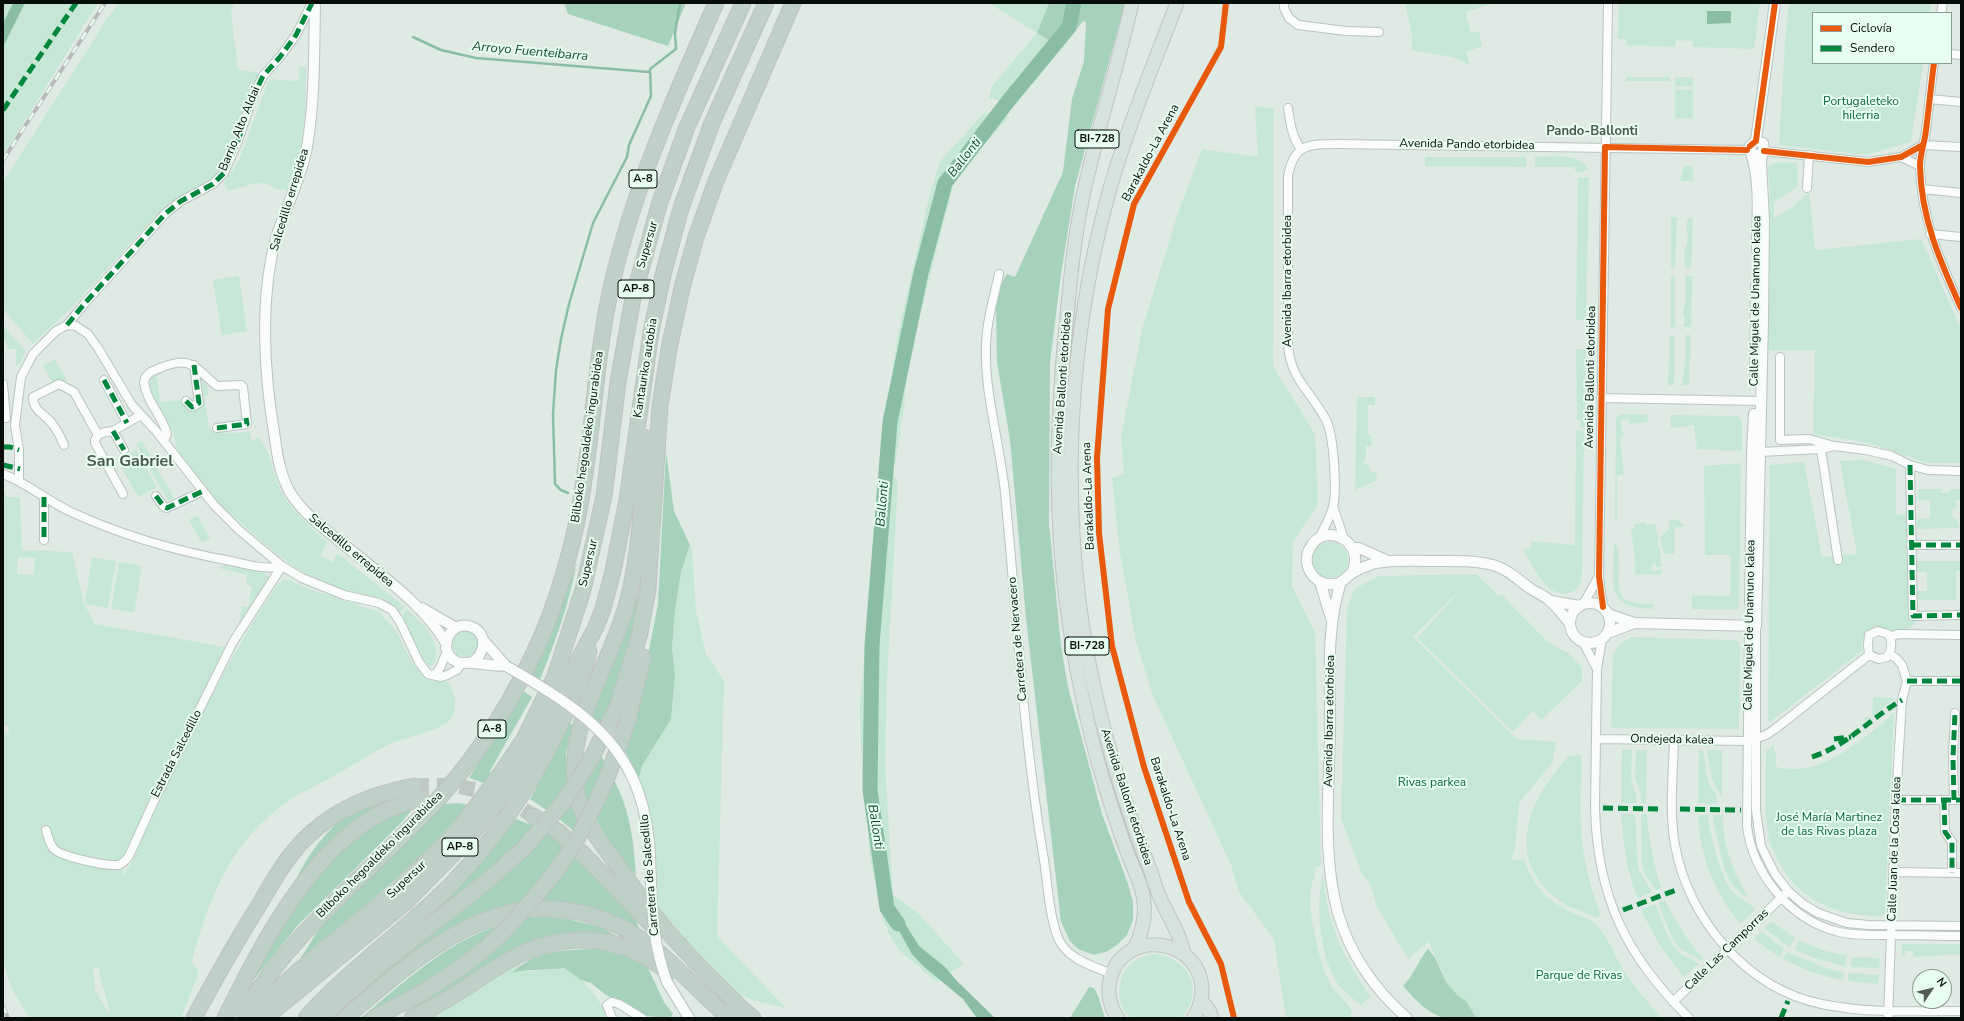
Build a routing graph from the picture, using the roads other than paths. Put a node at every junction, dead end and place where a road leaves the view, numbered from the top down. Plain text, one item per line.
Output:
1 (312, 3) edge
2 (315, 3) edge
3 (716, 3) edge
4 (742, 3) edge
5 (766, 3) edge
6 (793, 3) edge
7 (1132, 3) edge
8 (1177, 3) edge
9 (1284, 3) edge
10 (1608, 3) edge
11 (1775, 3) edge
12 (1379, 32) dead end
13 (1934, 64) edge
14 (1929, 99) junction
15 (1961, 102) edge
16 (1288, 108) dead end
17 (1923, 145) junction
18 (1753, 146) junction
19 (1605, 147) junction
20 (1961, 148) edge
21 (1300, 149) junction
22 (1763, 152) junction
23 (1809, 155) junction
24 (1901, 157) junction
25 (1920, 166) junction
26 (1807, 188) dead end
27 (1922, 189) junction
28 (1961, 193) edge
29 (1930, 234) junction
30 (1961, 236) edge
31 (999, 274) dead end
32 (1961, 308) edge
33 (67, 325) junction
34 (1780, 357) dead end
35 (194, 365) junction
36 (644, 378) junction
37 (104, 380) dead end
38 (3, 384) edge
39 (1601, 398) junction
40 (1758, 401) junction
41 (186, 402) dead end
42 (141, 415) junction
43 (4, 418) edge
44 (127, 423) junction
45 (15, 425) junction
46 (217, 428) dead end
47 (113, 431) junction
48 (98, 435) junction
49 (164, 441) junction
50 (64, 445) dead end
51 (1834, 446) junction
52 (1821, 449) junction
53 (124, 450) dead end
54 (1760, 452) junction
55 (1910, 465) junction
56 (1961, 471) edge
57 (3, 474) edge
58 (19, 480) junction
59 (202, 491) junction
60 (124, 494) dead end
61 (156, 496) dead end
62 (44, 497) junction
63 (1333, 506) junction
64 (1320, 538) junction
65 (1344, 539) junction
66 (44, 540) dead end
67 (1911, 545) junction
68 (1961, 546) edge
69 (1353, 548) junction
70 (1838, 560) dead end
71 (1388, 561) junction
72 (282, 566) junction
73 (1352, 573) junction
74 (1599, 576) junction
75 (1320, 582) junction
76 (1341, 582) junction
77 (648, 588) junction
78 (1551, 601) junction
79 (412, 602) junction
80 (1581, 604) junction
81 (1605, 610) junction
82 (1961, 616) edge
83 (1331, 620) junction
84 (1569, 622) junction
85 (1634, 623) junction
86 (1753, 626) junction
87 (456, 628) junction
88 (595, 629) junction
89 (1961, 635) edge
90 (1605, 636) junction
91 (1890, 637) junction
92 (484, 641) junction
93 (1583, 642) junction
94 (446, 647) junction
95 (1889, 654) junction
96 (1869, 656) junction
97 (466, 663) junction
98 (506, 666) junction
99 (1596, 669) junction
100 (435, 675) junction
101 (1907, 681) junction
102 (1961, 681) edge
103 (1955, 713) dead end
104 (1596, 739) junction
105 (1757, 739) junction
106 (1674, 740) junction
107 (1748, 741) junction
108 (1896, 800) junction
109 (1944, 800) junction
110 (1958, 800) edge
111 (533, 816) tunnel mouth
112 (46, 830) dead end
113 (1894, 872) junction
114 (1952, 873) junction
115 (1961, 873) edge
116 (1788, 891) junction
117 (1781, 897) junction
118 (1892, 925) junction
119 (1961, 926) edge
120 (1891, 935) junction
121 (1961, 936) edge
122 (1134, 949) junction
123 (1728, 950) junction
124 (1184, 954) junction
125 (1112, 974) junction
126 (1201, 1000) junction
127 (1673, 1002) junction
128 (741, 1008) junction
129 (1961, 1011) edge
130 (1888, 1014) edge
131 (725, 1015) edge
132 (194, 1018) edge
133 (225, 1018) edge
134 (241, 1018) edge
135 (245, 1018) edge
136 (266, 1018) edge
137 (306, 1018) edge
138 (320, 1018) edge
139 (345, 1018) edge
140 (374, 1018) edge
141 (412, 1018) edge
142 (612, 1018) edge
143 (642, 1018) edge
144 (689, 1018) edge
145 (753, 1018) edge
146 (1118, 1018) edge
147 (1193, 1018) edge
148 (1212, 1018) edge
149 (1407, 1018) edge
150 (1690, 1018) edge

1 - 33 street, Barrio Alto Aldai
2 - 79 street, Salcedillo errepidea
3 - 134 highway, Bilboko hegoaldeko ingurabidea / A-8
4 - 135 highway, Supersur / AP-8
5 - 36 highway, Kantauriko autobia
6 - 77 highway
7 - 122 main road, Avenida Ballonti etorbidea / BI-728
8 - 124 main road, Avenida Ballonti etorbidea / BI-728
9 - 12 street
10 - 19 street, Avenida Ballonti etorbidea
11 - 18 street, Calle Miguel de Unamuno kalea
13 - 14 street
14 - 15 street
14 - 17 street
16 - 21 street
17 - 20 street
17 - 24 street
17 - 25 street
18 - 19 street, Avenida Pando etorbidea
18 - 22 street
18 - 40 street, Calle Miguel de Unamuno kalea
19 - 21 street, Avenida Pando etorbidea
19 - 39 street, Avenida Ballonti etorbidea
21 - 63 street, Avenida Ibarra etorbidea
22 - 23 street
22 - 40 street, Calle Miguel de Unamuno kalea
23 - 24 street
23 - 26 street
24 - 25 street
25 - 27 street
27 - 28 street
27 - 29 street
29 - 30 street
29 - 32 street
31 - 125 street, Carretera de Nervacero
33 - 42 street
33 - 45 street, Barrio Alto Aldai
34 - 51 street
35 - 41 street
35 - 46 street
35 - 49 street
36 - 88 highway, Kantauriko autobia
36 - 128 highway
37 - 44 street
38 - 43 street
39 - 40 street
39 - 74 street, Avenida Ballonti etorbidea
40 - 54 street, Calle Miguel de Unamuno kalea
40 - 86 street, Calle Miguel de Unamuno kalea
42 - 44 street
42 - 49 street
43 - 45 street
44 - 47 street
45 - 58 street, Barrio Alto Aldai
47 - 48 street
47 - 53 street
48 - 50 street
48 - 60 street
49 - 59 street
51 - 52 street
51 - 55 street
52 - 54 street
52 - 70 street
54 - 86 street, Calle Miguel de Unamuno kalea
55 - 56 street
55 - 67 street
57 - 58 street
58 - 62 street
59 - 61 street
59 - 72 street
62 - 66 street
62 - 72 street
63 - 64 street, Avenida Ibarra etorbidea
63 - 65 street
64 - 65 street
64 - 75 street, Avenida Ibarra etorbidea
65 - 69 street
67 - 68 street
67 - 82 street
69 - 71 street
69 - 73 street
71 - 73 street
71 - 78 street
72 - 100 street
72 - 112 street, Estrada Salcedillo
73 - 76 street
74 - 80 street, Avenida Ballonti etorbidea
74 - 81 street, Avenida Ballonti etorbidea
75 - 76 street
75 - 83 street, Avenida Ibarra etorbidea
76 - 83 street, Avenida Ibarra etorbidea
77 - 138 highway, bridge
77 - 140 highway, bridge
78 - 80 street
78 - 84 street
79 - 87 street
79 - 94 street
80 - 81 street
80 - 84 street
81 - 85 street
81 - 90 street
83 - 149 street, Avenida Ibarra etorbidea
84 - 93 street
85 - 86 street
85 - 90 street
86 - 105 street, Calle Miguel de Unamuno kalea
86 - 107 street, Calle Miguel de Unamuno kalea
87 - 92 street
87 - 94 street
88 - 136 highway, Supersur / AP-8
88 - 137 highway
89 - 91 street
90 - 93 street
90 - 99 street
91 - 95 street
91 - 96 street
92 - 97 street
92 - 98 street
93 - 99 street
94 - 97 street
94 - 100 street
95 - 96 street
95 - 101 street
96 - 105 street, Ondejeda kalea
97 - 98 street
97 - 100 street
98 - 144 street, Carretera de Salcedillo, bridge
99 - 104 street
101 - 102 street
101 - 108 street, Calle Juan de la Cosa kalea
103 - 110 street
104 - 106 street, Ondejeda kalea
104 - 127 street
105 - 107 street, Ondejeda kalea
105 - 116 street, Calle Miguel de Unamuno kalea
106 - 107 street, Ondejeda kalea
106 - 123 street
107 - 117 street, Calle Miguel de Unamuno kalea
108 - 109 street
108 - 113 street, Calle Juan de la Cosa kalea
109 - 110 street
109 - 114 street
111 - 128 highway
113 - 114 street
113 - 118 street, Calle Juan de la Cosa kalea
114 - 115 street
116 - 117 street, Calle Las Camporras
116 - 118 street, Calle Miguel de Unamuno kalea
117 - 120 street, Calle Miguel de Unamuno kalea
117 - 123 street, Calle Las Camporras
118 - 119 street, Calle Miguel de Unamuno kalea
118 - 120 street, Calle Juan de la Cosa kalea
120 - 121 street, Calle Miguel de Unamuno kalea
120 - 130 street, Calle Juan de la Cosa kalea
122 - 124 main road, BI-728
122 - 125 main road, BI-728
123 - 127 street, Calle Las Camporras
123 - 130 street
124 - 126 main road, BI-728
125 - 146 main road, BI-728
126 - 147 main road, BI-728
126 - 148 main road
127 - 150 street
128 - 145 highway
129 - 130 street
131 - 139 highway
131 - 141 highway
132 - 133 highway
142 - 143 street

